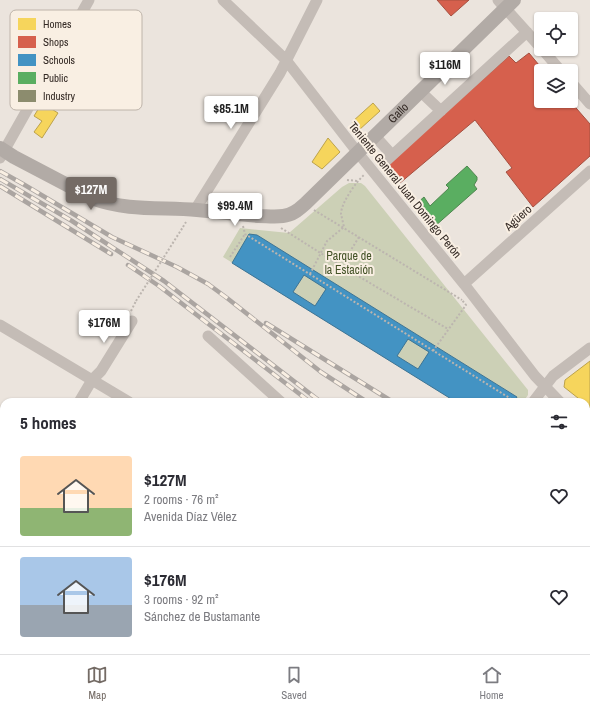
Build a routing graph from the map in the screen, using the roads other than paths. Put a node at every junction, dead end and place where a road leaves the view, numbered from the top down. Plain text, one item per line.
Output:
1 (89, 0) edge
2 (223, 0) edge
3 (317, 0) edge
4 (506, 3) edge
5 (83, 10) edge
6 (527, 32) junction
7 (534, 40) edge
8 (547, 56) edge
9 (286, 60) junction
10 (555, 64) edge
11 (578, 90) edge
12 (421, 92) junction
13 (590, 104) edge
14 (25, 110) edge
15 (441, 111) junction
16 (375, 136) junction
17 (1, 152) edge
18 (358, 153) junction
19 (590, 171) edge
20 (195, 210) junction
21 (466, 292) junction
22 (132, 321) dead end
23 (0, 325) edge
24 (208, 336) dead end
25 (590, 348) edge
26 (92, 380) junction
27 (544, 386) junction
28 (81, 398) edge
29 (122, 398) edge
30 (277, 398) edge
31 (536, 398) edge
32 (556, 398) edge

1 - 5 street
2 - 9 street, Teniente General Juan Domingo Perón
3 - 9 street
4 - 6 street
4 - 12 main road, Gallo
6 - 7 street
6 - 15 street
8 - 10 street
9 - 18 street, Teniente General Juan Domingo Perón
9 - 20 street
11 - 13 street
12 - 15 street
12 - 16 main road, Gallo
14 - 17 street
15 - 16 street
16 - 18 main road, Gallo
17 - 20 main road, Gallo
18 - 20 main road, Gallo
18 - 21 street, Teniente General Juan Domingo Perón
19 - 21 street, Agüero
21 - 27 street, Teniente General Juan Domingo Perón
22 - 26 street
23 - 26 street
24 - 30 street
25 - 27 street
26 - 28 street
26 - 29 street
27 - 31 street
27 - 32 street, Teniente General Juan Domingo Perón

